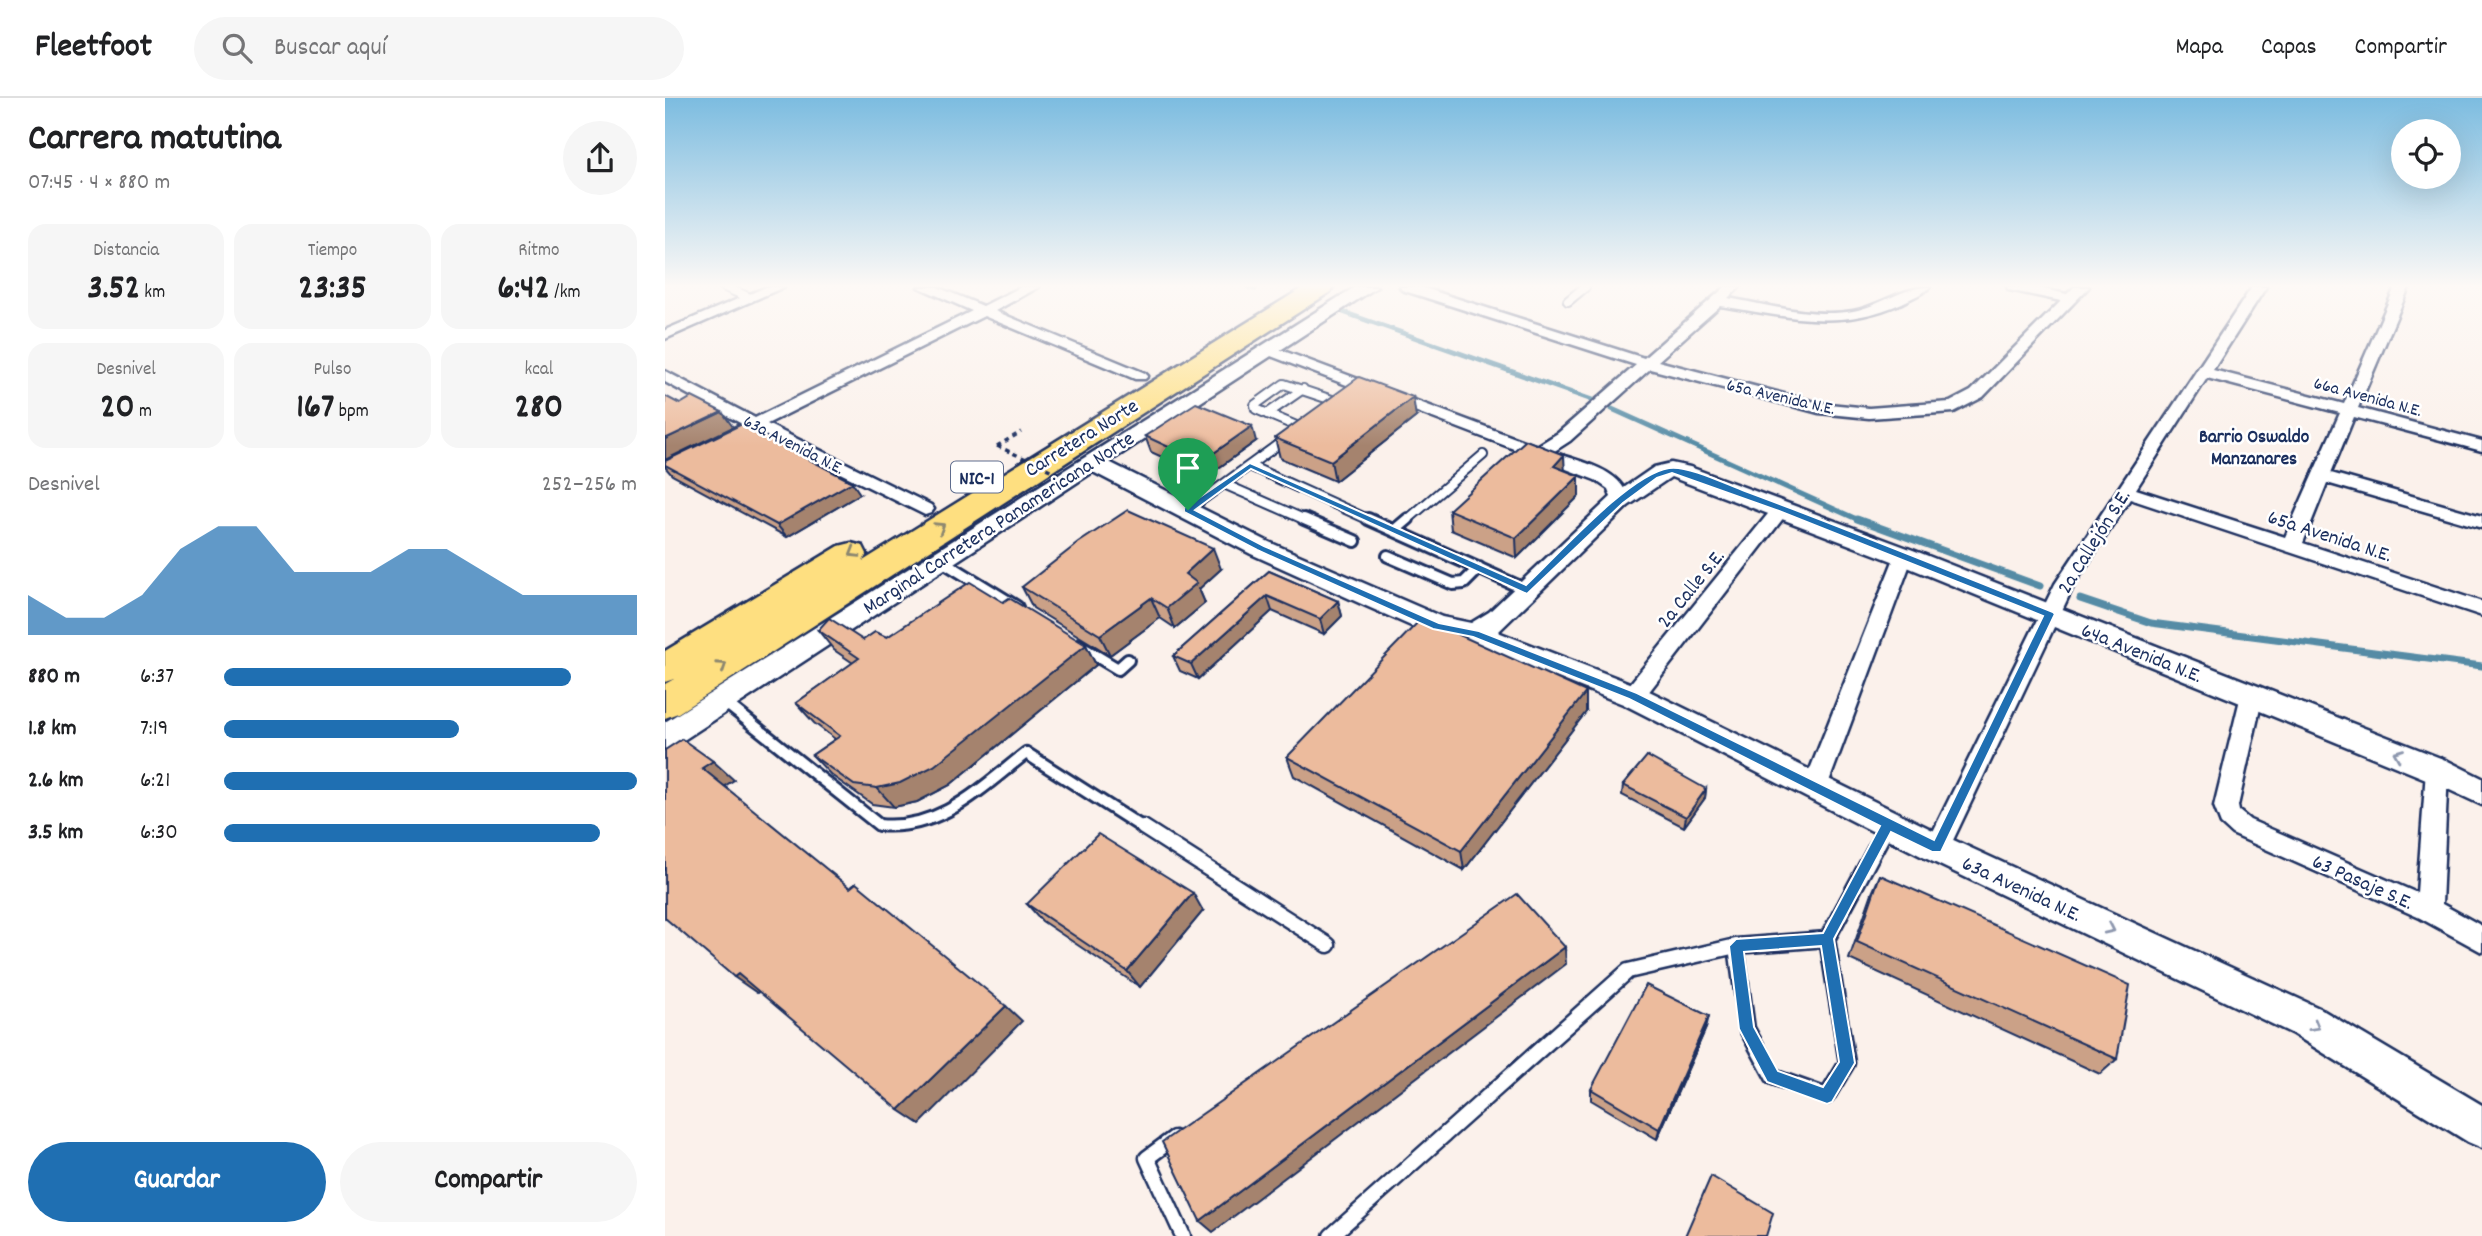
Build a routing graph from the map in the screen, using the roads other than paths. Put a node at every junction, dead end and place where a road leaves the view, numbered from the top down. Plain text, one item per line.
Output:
1 (925, 340) edge
2 (1056, 340) edge
3 (1200, 340) edge
4 (1236, 340) edge
5 (1284, 340) edge
6 (1574, 340) edge
7 (1673, 340) edge
8 (2031, 340) edge
9 (2224, 340) edge
10 (2380, 340) edge
11 (1268, 350) junction
12 (1646, 363) junction
13 (2203, 372) junction
14 (665, 376) edge
15 (1140, 376) junction
16 (1303, 389) junction
17 (1346, 394) junction
18 (1327, 408) edge
19 (2350, 411) junction
20 (1267, 414) junction
21 (1113, 417) junction
22 (1309, 421) edge
23 (754, 424) junction
24 (1300, 428) junction
25 (2482, 446) edge
26 (710, 447) edge
27 (1539, 451) junction
28 (1483, 455) dead end
29 (1250, 466) junction
30 (1084, 472) junction
31 (2321, 476) junction
32 (1224, 484) junction
33 (2125, 491) junction
34 (1620, 501) junction
35 (1782, 508) junction
36 (925, 509) junction
37 (1188, 510) junction
38 (2482, 522) edge
39 (1395, 530) junction
40 (1355, 541) dead end
41 (2293, 547) junction
42 (1388, 555) dead end
43 (1904, 556) junction
44 (939, 559) junction
45 (1479, 568) junction
46 (1527, 590) junction
47 (2057, 600) junction
48 (2482, 609) edge
49 (1028, 614) edge
50 (1475, 634) junction
51 (1073, 642) edge
52 (1128, 660) dead end
53 (665, 668) edge
54 (2252, 695) junction
55 (1633, 696) junction
56 (722, 700) junction
57 (665, 703) edge
58 (665, 737) edge
59 (2437, 770) junction
60 (1815, 787) junction
61 (2482, 792) edge
62 (1888, 824) junction
63 (1937, 848) junction
64 (2429, 910) junction
65 (1827, 939) junction
66 (2482, 940) edge
67 (1328, 945) dead end
68 (1736, 946) junction
69 (1192, 1126) edge
70 (2482, 1128) edge
71 (1183, 1236) edge
72 (1331, 1236) edge

1 - 23 street
2 - 15 street
3 - 15 highway, Carretera Norte / NIC-1
4 - 21 highway, Carretera Norte / NIC-1
5 - 11 street, Marginal Carretera Panamericana Norte
6 - 12 street, 65a Avenida N.E.
7 - 12 street
8 - 12 street, 65a Avenida N.E.
9 - 13 street, 2a Callejón S.E.
10 - 19 street
11 - 17 street
11 - 21 highway
11 - 30 street, Marginal Carretera Panamericana Norte
12 - 27 street
13 - 19 street, 66a Avenida N.E.
13 - 33 street, 2a Callejón S.E.
14 - 23 street, 63a Avenida N.E.
15 - 36 highway, Carretera Norte / NIC-1
16 - 17 lane
16 - 20 lane
16 - 20 lane
17 - 18 lane
17 - 27 street
19 - 25 street, 66a Avenida N.E.
19 - 31 street
20 - 24 lane
57 -> 21 highway, Carretera Norte / NIC-1
22 - 24 lane
23 - 26 street
23 - 36 street, 63a Avenida N.E.
24 - 29 lane
27 - 34 street
28 - 39 lane
29 - 32 lane
29 - 39 lane
30 - 37 street, 63a Avenida N.E.
30 - 44 street, Marginal Carretera Panamericana Norte
31 - 38 street
31 - 41 street
32 - 37 lane
32 - 40 lane
33 - 41 street, 65a Avenida N.E.
33 - 47 street, 2a Callejón S.E.
34 - 35 street, 64a Avenida N.E.
34 - 46 street
35 - 43 street, 64a Avenida N.E.
35 - 55 street, 2a Calle S.E.
36 -> 53 highway, Carretera Norte / NIC-1
37 - 50 street, 63a Avenida N.E.
39 - 45 lane
41 - 48 street, 65a Avenida N.E.
42 - 45 lane
43 - 47 street, 64a Avenida N.E.
43 - 60 street
44 - 49 lane
44 - 56 street, Marginal Carretera Panamericana Norte
45 - 46 lane
46 - 50 street
47 - 54 street, 64a Avenida N.E.
47 - 63 street, 2a Callejón S.E.
50 - 55 street, 63a Avenida N.E.
51 - 52 lane
59 -> 54 street, 64a Avenida N.E.
54 - 64 street, 63 Pasaje S.E.
55 - 60 street, 63a Avenida N.E.
56 - 58 street, Marginal Carretera Panamericana Norte
56 - 67 lane
59 - 61 street, 64a Avenida N.E.
59 - 64 street
60 - 62 street, 63a Avenida N.E.
62 - 63 street, 63a Avenida N.E.
62 - 65 lane
63 -> 70 street, 63a Avenida N.E.
64 - 66 street, 63 Pasaje S.E.
65 - 68 lane
65 - 68 lane
68 - 72 lane
69 - 71 lane

